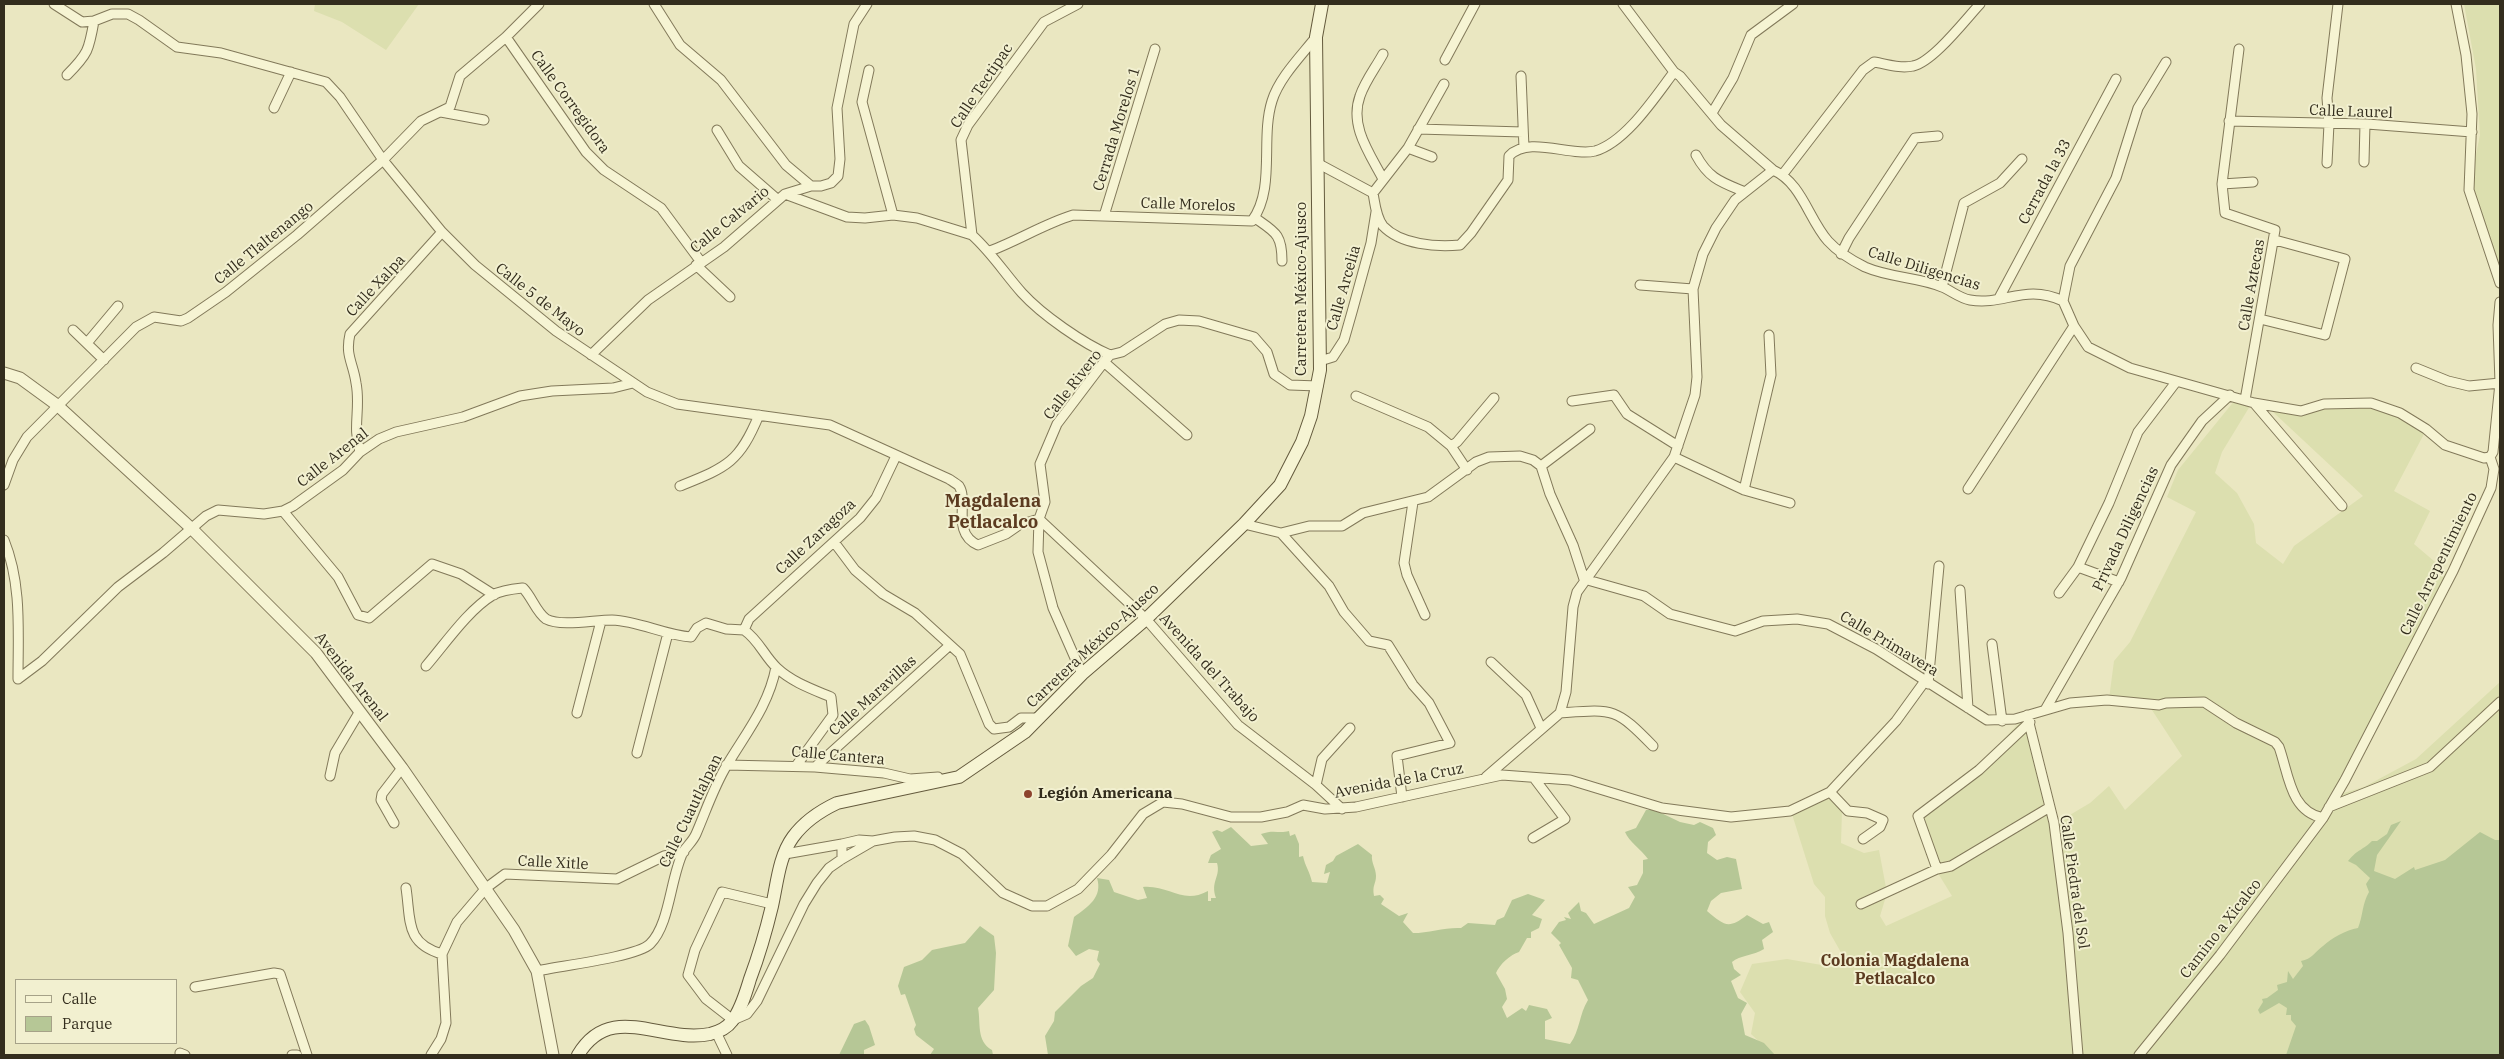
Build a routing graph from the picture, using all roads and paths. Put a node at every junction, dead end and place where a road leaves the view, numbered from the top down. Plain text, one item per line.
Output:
1 (54, 4) edge
2 (539, 4) edge
3 (654, 4) edge
4 (867, 4) edge
5 (1078, 4) edge
6 (1475, 4) edge
7 (1623, 4) edge
8 (1793, 4) edge
9 (1980, 4) edge
10 (2338, 4) edge
11 (2456, 4) edge
12 (1321, 5) edge
13 (94, 21) junction
14 (506, 37) junction
15 (1316, 37) junction
16 (1155, 49) dead end
17 (2240, 49) dead end
18 (1383, 54) dead end
19 (1445, 60) dead end
20 (2166, 62) dead end
21 (869, 70) dead end
22 (291, 72) junction
23 (1674, 72) junction
24 (67, 75) dead end
25 (1520, 76) dead end
26 (2116, 78) dead end
27 (1444, 84) dead end
28 (274, 108) dead end
29 (441, 112) junction
30 (1712, 113) junction
31 (484, 120) dead end
32 (2229, 121) junction
33 (2329, 124) junction
34 (2365, 124) junction
35 (1418, 129) junction
36 (717, 130) dead end
37 (1523, 132) junction
38 (2472, 132) junction
39 (1938, 136) dead end
40 (1408, 148) junction
41 (1524, 148) junction
42 (1696, 155) dead end
43 (1432, 157) dead end
44 (2022, 158) dead end
45 (383, 160) junction
46 (2364, 162) dead end
47 (2327, 163) dead end
48 (1319, 164) junction
49 (1773, 170) junction
50 (1783, 174) junction
51 (1384, 179) junction
52 (2253, 182) dead end
53 (2222, 184) junction
54 (812, 186) junction
55 (1745, 192) junction
56 (1373, 193) junction
57 (782, 197) junction
58 (1376, 212) junction
59 (893, 215) junction
60 (1104, 216) junction
61 (1254, 218) junction
62 (442, 232) junction
63 (972, 235) junction
64 (2275, 240) junction
65 (990, 251) junction
66 (1841, 254) junction
67 (1282, 261) dead end
68 (698, 264) junction
69 (2500, 283) edge
70 (1640, 285) dead end
71 (1942, 287) junction
72 (1693, 289) junction
73 (730, 298) dead end
74 (1999, 298) junction
75 (2063, 301) junction
76 (2500, 302) edge
77 (118, 306) dead end
78 (2260, 319) junction
79 (2074, 326) junction
80 (73, 330) dead end
81 (1769, 335) dead end
82 (87, 343) junction
83 (591, 356) junction
84 (1107, 359) junction
85 (104, 360) junction
86 (1320, 361) junction
87 (2416, 368) dead end
88 (4, 373) edge
89 (2176, 382) junction
90 (633, 383) junction
91 (2500, 383) edge
92 (1318, 386) junction
93 (2230, 395) junction
94 (1356, 396) dead end
95 (1494, 398) dead end
96 (1572, 401) dead end
97 (2249, 402) junction
98 (57, 405) junction
99 (759, 415) junction
100 (1590, 429) dead end
101 (1187, 435) dead end
102 (1451, 446) junction
103 (1678, 446) junction
104 (2497, 446) edge
105 (360, 452) junction
106 (896, 456) junction
107 (1674, 457) junction
108 (2490, 457) junction
109 (1541, 466) junction
110 (1466, 470) junction
111 (4, 485) edge
112 (680, 486) dead end
113 (1968, 488) dead end
114 (1744, 490) junction
115 (1413, 502) junction
116 (1790, 503) dead end
117 (2342, 506) dead end
118 (283, 511) junction
119 (1039, 519) junction
120 (1244, 524) junction
121 (192, 529) junction
122 (1281, 533) junction
123 (4, 540) edge
124 (834, 542) junction
125 (6, 556) edge
126 (1939, 566) dead end
127 (2078, 566) junction
128 (1584, 579) junction
129 (2119, 582) junction
130 (1960, 590) dead end
131 (2059, 593) dead end
132 (494, 594) junction
133 (1425, 615) dead end
134 (1146, 619) junction
135 (601, 621) junction
136 (744, 630) junction
137 (668, 633) junction
138 (1992, 644) dead end
139 (950, 645) junction
140 (1491, 662) dead end
141 (426, 666) dead end
142 (776, 667) junction
143 (1082, 674) junction
144 (1927, 682) junction
145 (2500, 702) edge
146 (1968, 708) junction
147 (2045, 710) junction
148 (360, 711) junction
149 (577, 713) dead end
150 (1560, 713) junction
151 (1040, 718) junction
152 (2029, 718) junction
153 (2002, 721) junction
154 (1350, 728) dead end
155 (1542, 728) junction
156 (1653, 746) dead end
157 (638, 753) dead end
158 (726, 765) junction
159 (796, 766) junction
160 (815, 767) junction
161 (402, 768) junction
162 (330, 776) dead end
163 (1484, 778) junction
164 (1534, 778) junction
165 (946, 780) junction
166 (1316, 785) junction
167 (1830, 792) junction
168 (1402, 797) junction
169 (2050, 807) junction
170 (2329, 807) junction
171 (1342, 809) junction
172 (2323, 818) junction
173 (394, 823) dead end
174 (1533, 838) dead end
175 (1863, 839) dead end
176 (873, 842) junction
177 (842, 844) junction
178 (684, 852) junction
179 (784, 854) junction
180 (842, 859) junction
181 (1937, 869) junction
182 (406, 888) dead end
183 (486, 888) junction
184 (772, 904) junction
185 (1861, 904) dead end
186 (442, 954) junction
187 (537, 971) junction
188 (195, 987) dead end
189 (733, 1020) junction
190 (716, 1032) junction
191 (292, 1055) edge
192 (297, 1055) edge
193 (307, 1055) edge
194 (430, 1055) edge
195 (553, 1055) edge
196 (578, 1055) edge
197 (727, 1055) edge
198 (2078, 1055) edge
199 (2139, 1055) edge

1 - 13 street, Calle 5 de Mayo
2 - 14 street, Calle Tlaltenango
3 - 54 street
4 - 54 street
5 - 63 street, Calle Tectipac
6 - 19 street
7 - 23 street
8 - 30 street
9 - 50 street
10 - 33 street
11 - 38 street
12 - 15 main road, Carretera México-Ajusco
13 - 22 street, Calle 5 de Mayo
13 - 24 street
14 - 29 street, Calle Tlaltenango
14 - 68 street, Calle Corregidora
15 - 48 main road, Carretera México-Ajusco
15 - 61 street, Calle Morelos
16 - 60 street, Cerrada Morelos 1
17 - 32 street, Calle Aztecas
18 - 51 street
20 - 75 street
21 - 59 street
22 - 28 street
22 - 45 street, Calle 5 de Mayo
23 - 30 street
23 - 41 street
25 - 37 street
26 - 74 street, Cerrada la 33
27 - 35 street
29 - 31 street
29 - 45 street, Calle Tlaltenango
30 - 49 street
32 - 33 street, Calle Laurel
32 - 53 street, Calle Aztecas
33 - 34 street, Calle Laurel
33 - 47 street
34 - 38 street, Calle Laurel
34 - 46 street
35 - 37 street
35 - 40 street
36 - 57 street
37 - 41 street
38 - 69 street
39 - 66 street
40 - 43 street
40 - 51 street
41 - 58 street, Calle Arcelia
42 - 55 street
44 - 71 street
45 - 62 street, Calle 5 de Mayo
45 - 85 street, Calle Tlaltenango
48 - 56 street
48 - 86 main road, Carretera México-Ajusco
49 - 50 street
49 - 55 street
50 - 66 street, Calle Diligencias
51 - 56 street
52 - 53 street
53 - 64 street, Calle Aztecas
54 - 57 street
55 - 72 street
56 - 58 street, Calle Arcelia
57 - 59 street, Calle Calvario
57 - 68 street, Calle Calvario
58 - 86 street, Calle Arcelia
59 - 63 street, Calle Calvario
60 - 61 street, Calle Morelos
60 - 65 street, Calle Morelos
61 - 67 street
62 - 83 street, Calle 5 de Mayo
62 - 105 street, Calle Xalpa
63 - 65 street
64 - 78 street, Calle Aztecas
64 - 78 street
65 - 84 street
66 - 71 street, Calle Diligencias
68 - 73 street, Calle Corregidora
68 - 83 street, Calle Calvario
70 - 72 street
71 - 74 street, Calle Diligencias
72 - 103 street
74 - 75 street, Calle Diligencias
75 - 79 street
76 - 91 street, Calle Arrepentimiento
77 - 82 street
78 - 97 street, Calle Aztecas
79 - 89 street
79 - 113 street
80 - 82 street
81 - 114 street
82 - 85 street
83 - 90 street, Calle 5 de Mayo
84 - 92 street, Calle Rivero
84 - 101 street
84 - 119 street, Calle Rivero
85 - 98 street, Calle Tlaltenango
86 - 92 main road, Carretera México-Ajusco
87 - 91 street
88 - 98 street, Avenida Arenal
89 - 93 street
89 - 127 street
90 - 99 street, Calle 5 de Mayo
90 - 105 street, Calle Arenal
91 - 104 street, Calle Arrepentimiento
92 - 120 main road, Carretera México-Ajusco
93 - 97 street
93 - 129 street, Privada Diligencias
94 - 102 street
95 - 102 street
96 - 103 street
97 - 108 street
97 - 117 street
98 - 111 street, Calle Tlaltenango
98 - 121 street, Avenida Arenal
99 - 106 street, Calle 5 de Mayo
99 - 112 street
100 - 109 street
102 - 110 street
103 - 107 street
104 - 108 street, Calle Arrepentimiento
105 - 118 street, Calle Arenal
106 - 119 street, Calle 5 de Mayo
106 - 124 street, Calle Zaragoza
107 - 114 street
107 - 128 street
108 - 170 street, Calle Arrepentimiento
109 - 110 street
109 - 128 street
110 - 115 street
114 - 116 street
115 - 122 street
115 - 133 street
118 - 121 street, Calle Arenal
118 - 132 street
119 - 134 street, Avenida del Trabajo
119 - 143 street, Calle Rivero
120 - 122 street
120 - 134 main road, Carretera México-Ajusco
121 - 125 street, Calle Arenal
121 - 148 street, Avenida Arenal
122 - 168 street
123 - 125 street
124 - 136 street, Calle Zaragoza
124 - 139 street
126 - 144 street
127 - 129 street
127 - 131 street
128 - 144 street, Calle Primavera
128 - 150 street
129 - 147 street, Privada Diligencias
130 - 146 street
132 - 135 street
132 - 141 street
134 - 143 main road, Carretera México-Ajusco
134 - 166 street, Avenida del Trabajo
135 - 137 street
135 - 149 street
136 - 137 street
136 - 142 street
137 - 157 street
138 - 153 street
139 - 151 street
139 - 160 street, Calle Maravillas
140 - 155 street
142 - 158 street, Calle Cuautlalpan
142 - 159 street
143 - 151 main road, Carretera México-Ajusco
144 - 146 street, Calle Primavera
144 - 167 street, Avenida de la Cruz
145 - 170 street
146 - 153 street, Calle Primavera
147 - 152 street, Calle Primavera
147 - 172 street, Calle Primavera
148 - 161 street, Avenida Arenal
148 - 162 street
150 - 155 street, Avenida de la Cruz
150 - 156 street
151 - 165 main road, Carretera México-Ajusco
152 - 153 street, Calle Primavera
152 - 169 street, Calle Piedra del Sol
152 - 181 street
154 - 166 street
155 - 163 street, Avenida de la Cruz
158 - 159 street, Calle Cantera
158 - 178 street, Calle Cuautlalpan
159 - 160 street, Calle Cantera
160 - 165 street, Calle Cantera
161 - 173 street
161 - 183 street, Avenida Arenal
163 - 164 street, Avenida de la Cruz
163 - 168 street, Avenida de la Cruz
164 - 167 street, Avenida de la Cruz
164 - 174 street
165 - 179 main road, Carretera México-Ajusco
166 - 171 street, Avenida del Trabajo
167 - 175 street
168 - 171 street, Avenida de la Cruz
169 - 181 street
169 - 198 street, Calle Piedra del Sol
170 - 172 street, Calle Arrepentimiento
171 - 176 street, Avenida de la Cruz
172 - 199 street, Camino a Xicalco
176 - 177 street
176 - 180 street, Avenida de la Cruz
177 - 179 street
177 - 180 street
178 - 183 street, Calle Xitle
178 - 187 street, Calle Cuautlalpan
179 - 184 main road, Carretera México-Ajusco
180 - 189 street, Avenida de la Cruz
181 - 185 street
182 - 186 street
183 - 186 street, Calle Xitle
183 - 187 street, Avenida Arenal
184 - 189 main road, Carretera México-Ajusco
184 - 189 street
186 - 194 street, Calle Xitle
187 - 195 street, Avenida Arenal
188 - 193 street
189 - 190 main road
190 - 196 main road
190 - 197 street
191 - 192 street

